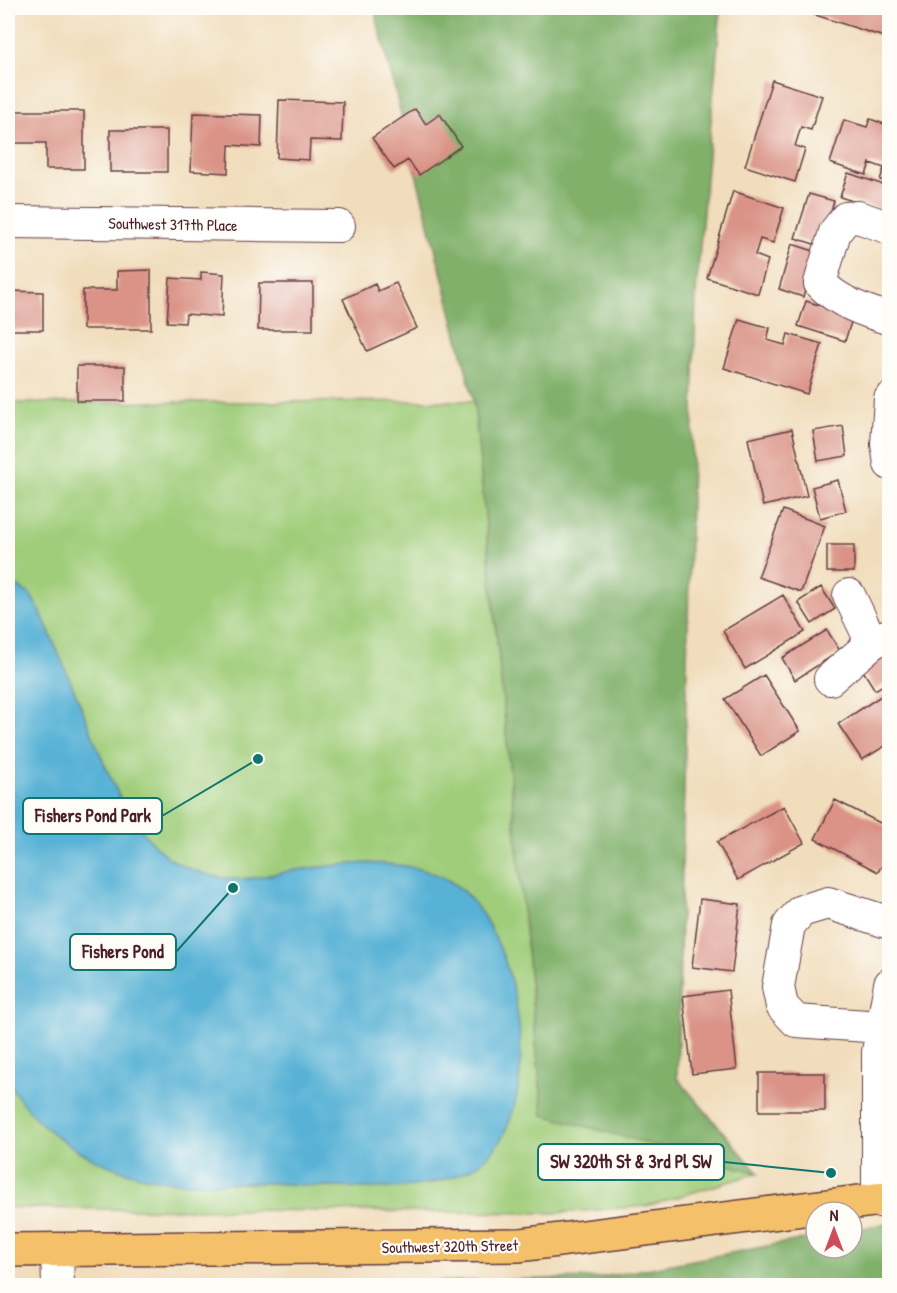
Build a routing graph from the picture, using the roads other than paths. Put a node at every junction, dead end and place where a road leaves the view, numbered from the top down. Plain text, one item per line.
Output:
1 (8, 222) edge
2 (339, 226) dead end
3 (890, 228) edge
4 (890, 319) edge
5 (890, 399) edge
6 (890, 464) edge
7 (849, 595) dead end
8 (881, 639) edge
9 (830, 679) dead end
10 (890, 923) edge
11 (890, 984) edge
12 (881, 1028) junction
13 (884, 1199) edge
14 (8, 1250) edge
15 (57, 1251) junction
16 (58, 1286) edge

1 - 2 street, Southwest 317th Place
3 - 4 street
5 - 6 street
7 - 8 street
8 - 9 street
10 - 12 street
11 - 12 street
12 - 13 street
13 - 15 main road, Southwest 320th Street
14 - 15 main road, Southwest 320th Street
15 - 16 street

